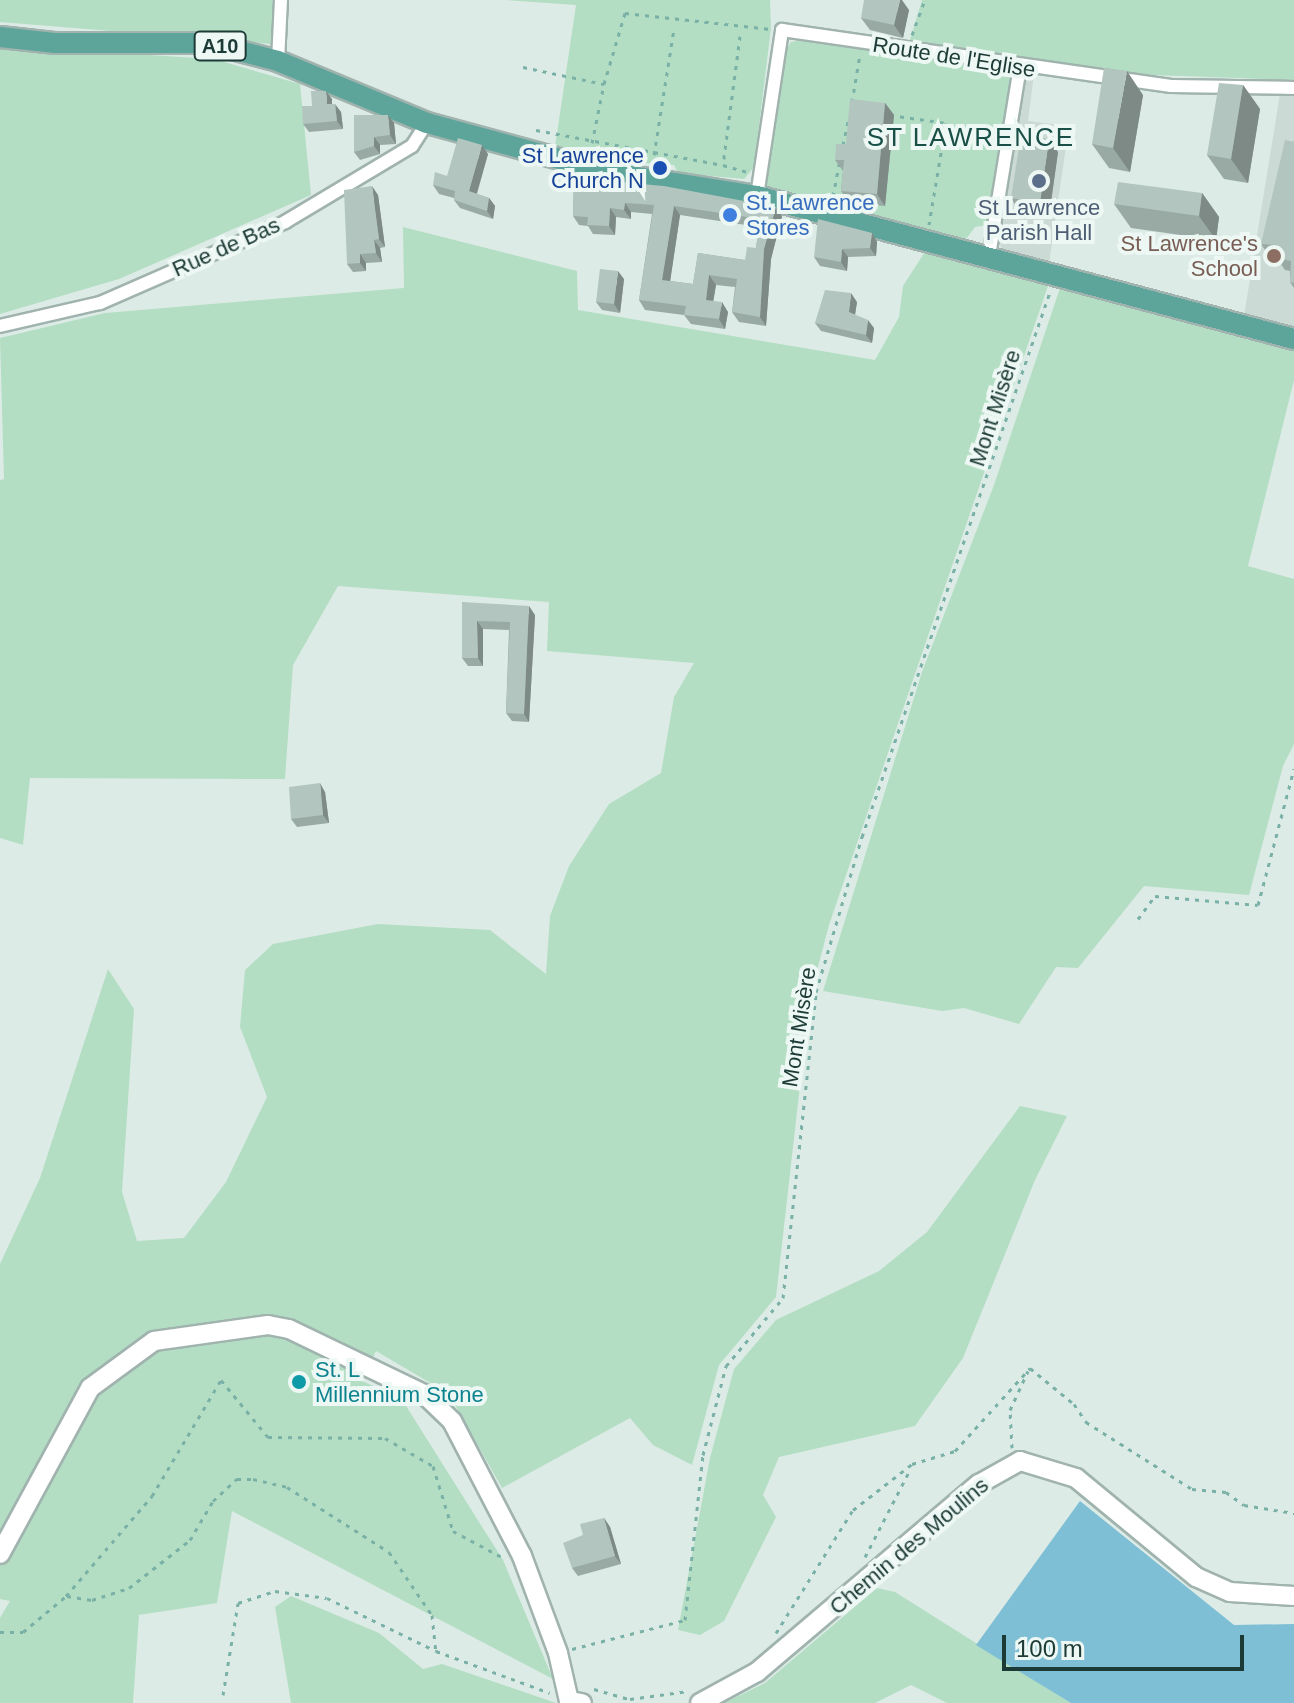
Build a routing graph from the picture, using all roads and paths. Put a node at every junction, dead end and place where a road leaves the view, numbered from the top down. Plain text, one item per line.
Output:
1 (281, 0) edge
2 (925, 0) edge
3 (674, 29) dead end
4 (782, 30) junction
5 (740, 36) dead end
6 (0, 37) edge
7 (862, 43) junction
8 (905, 50) junction
9 (278, 61) junction
10 (523, 67) dead end
11 (1020, 67) junction
12 (604, 84) junction
13 (1294, 88) edge
14 (878, 113) edge
15 (427, 123) junction
16 (536, 130) dead end
17 (592, 143) junction
18 (654, 155) junction
19 (723, 165) junction
20 (758, 187) junction
21 (831, 204) dead end
22 (929, 225) dead end
23 (989, 256) junction
24 (1056, 273) junction
25 (0, 326) edge
26 (1294, 339) edge
27 (1294, 769) edge
28 (1138, 919) dead end
29 (1030, 1368) dead end
30 (912, 1464) dead end
31 (1013, 1465) junction
32 (0, 1554) edge
33 (863, 1562) dead end
34 (527, 1571) junction
35 (66, 1596) junction
36 (1294, 1596) edge
37 (0, 1632) edge
38 (436, 1651) junction
39 (558, 1653) junction
40 (223, 1695) dead end
41 (573, 1702) edge
42 (700, 1703) edge

1 - 9 street
2 - 8 path
3 - 18 path
4 - 7 street, Route de l'Eglise
4 - 12 path
4 - 20 street
5 - 19 path
6 - 9 main road, A10
7 - 8 street, Route de l'Eglise
7 - 21 path
8 - 11 street, Route de l'Eglise
9 - 15 main road, A10
10 - 12 path
11 - 13 street, Route de l'Eglise
11 - 23 street
12 - 17 path
14 - 22 path
15 - 20 main road, A10
15 - 25 street, Rue de Bas
16 - 17 path
17 - 18 path
18 - 19 path
19 - 20 path
20 - 23 main road, A10
23 - 24 main road, A10
24 - 26 main road, A10
24 - 39 path, Mont Misère
27 - 28 path
29 - 31 path
30 - 33 path
31 - 36 street, Chemin des Moulins
31 - 42 street, Chemin des Moulins
32 - 34 street
34 - 35 path
34 - 39 street
35 - 37 path
35 - 38 path
38 - 40 path
38 - 41 path
39 - 41 street

